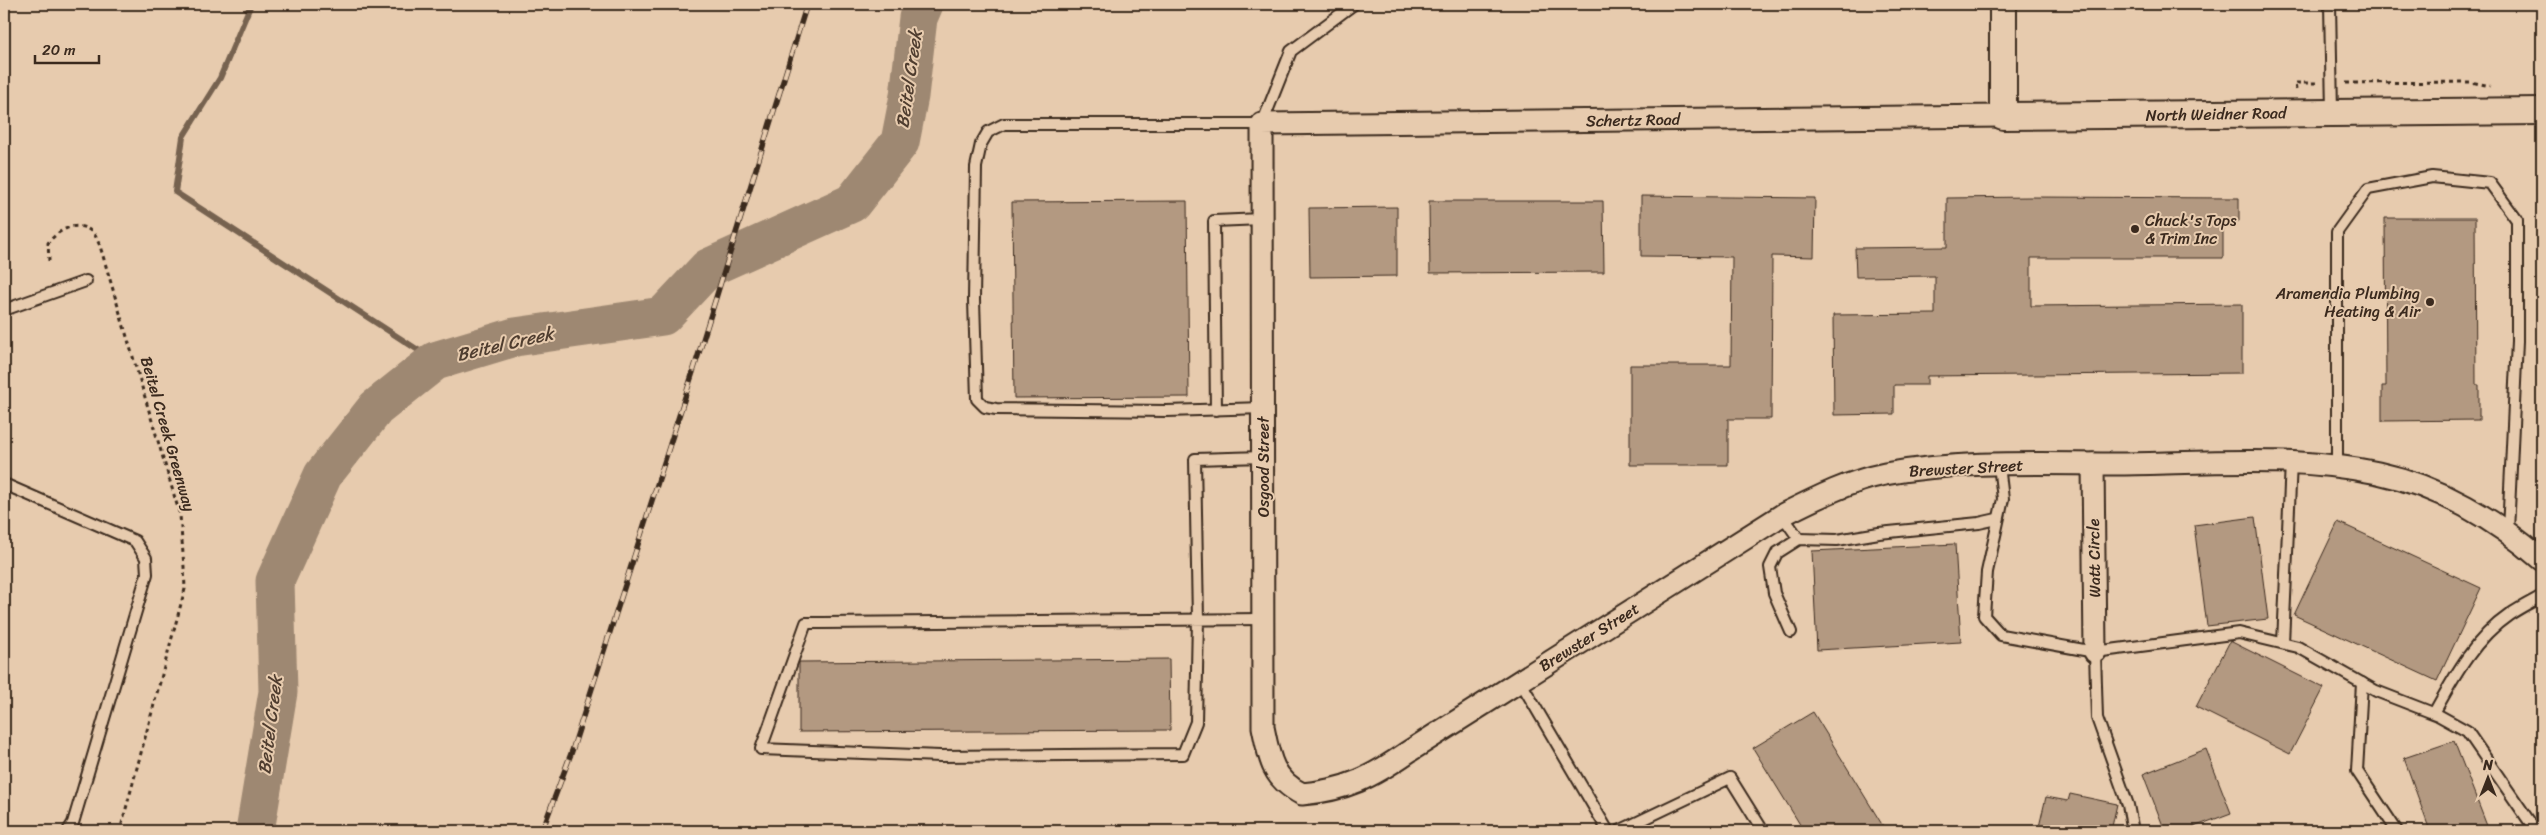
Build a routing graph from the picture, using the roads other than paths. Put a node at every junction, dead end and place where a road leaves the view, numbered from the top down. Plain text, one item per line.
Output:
1 (1354, 4) edge
2 (2003, 4) edge
3 (2330, 4) edge
4 (2542, 111) edge
5 (2332, 113) junction
6 (2003, 116) junction
7 (1262, 124) junction
8 (1262, 220) junction
9 (86, 282) dead end
10 (4, 310) edge
11 (1263, 408) junction
12 (1216, 410) junction
13 (1263, 457) junction
14 (2291, 462) junction
15 (2092, 464) junction
16 (2000, 465) junction
17 (2337, 466) junction
18 (4, 484) edge
19 (1782, 515) junction
20 (1997, 519) junction
21 (2508, 532) junction
22 (1798, 539) junction
23 (2542, 560) edge
24 (2542, 596) edge
25 (1263, 619) junction
26 (1198, 620) junction
27 (1791, 632) dead end
28 (2283, 643) junction
29 (2095, 652) junction
30 (1520, 681) junction
31 (2362, 682) junction
32 (2434, 713) junction
33 (1302, 794) joint
34 (68, 831) edge
35 (1608, 831) edge
36 (1619, 831) edge
37 (1763, 831) edge
38 (2133, 831) edge
39 (2397, 831) edge
40 (2536, 831) edge

1 - 7 lane
2 - 6 street
3 - 5 lane
4 - 5 street, North Weidner Road
5 - 6 street, North Weidner Road
6 - 7 street, Schertz Road
7 - 8 street, Osgood Street
7 - 12 lane
8 - 11 street, Osgood Street
8 - 12 lane
9 - 10 lane
11 - 12 lane
11 - 13 street, Osgood Street
13 - 25 street, Osgood Street
13 - 26 lane
14 - 15 street, Brewster Street
14 - 17 street, Brewster Street
14 - 28 lane
15 - 16 street, Brewster Street
15 - 29 street, Watt Circle
16 - 19 street, Brewster Street
16 - 20 lane
17 - 21 street, Brewster Street
17 - 21 lane
18 - 34 lane
19 - 22 lane
19 - 30 street, Brewster Street
20 - 22 lane
20 - 29 lane
21 - 23 street, Brewster Street
22 - 27 lane
24 - 32 lane
25 - 26 lane
25 - 33 street, Osgood Street
26 - 26 lane
28 - 29 lane
28 - 31 lane
29 - 38 lane
30 - 33 street, Brewster Street
30 - 35 lane
31 - 32 lane
31 - 39 lane
32 - 40 lane
36 - 37 lane

